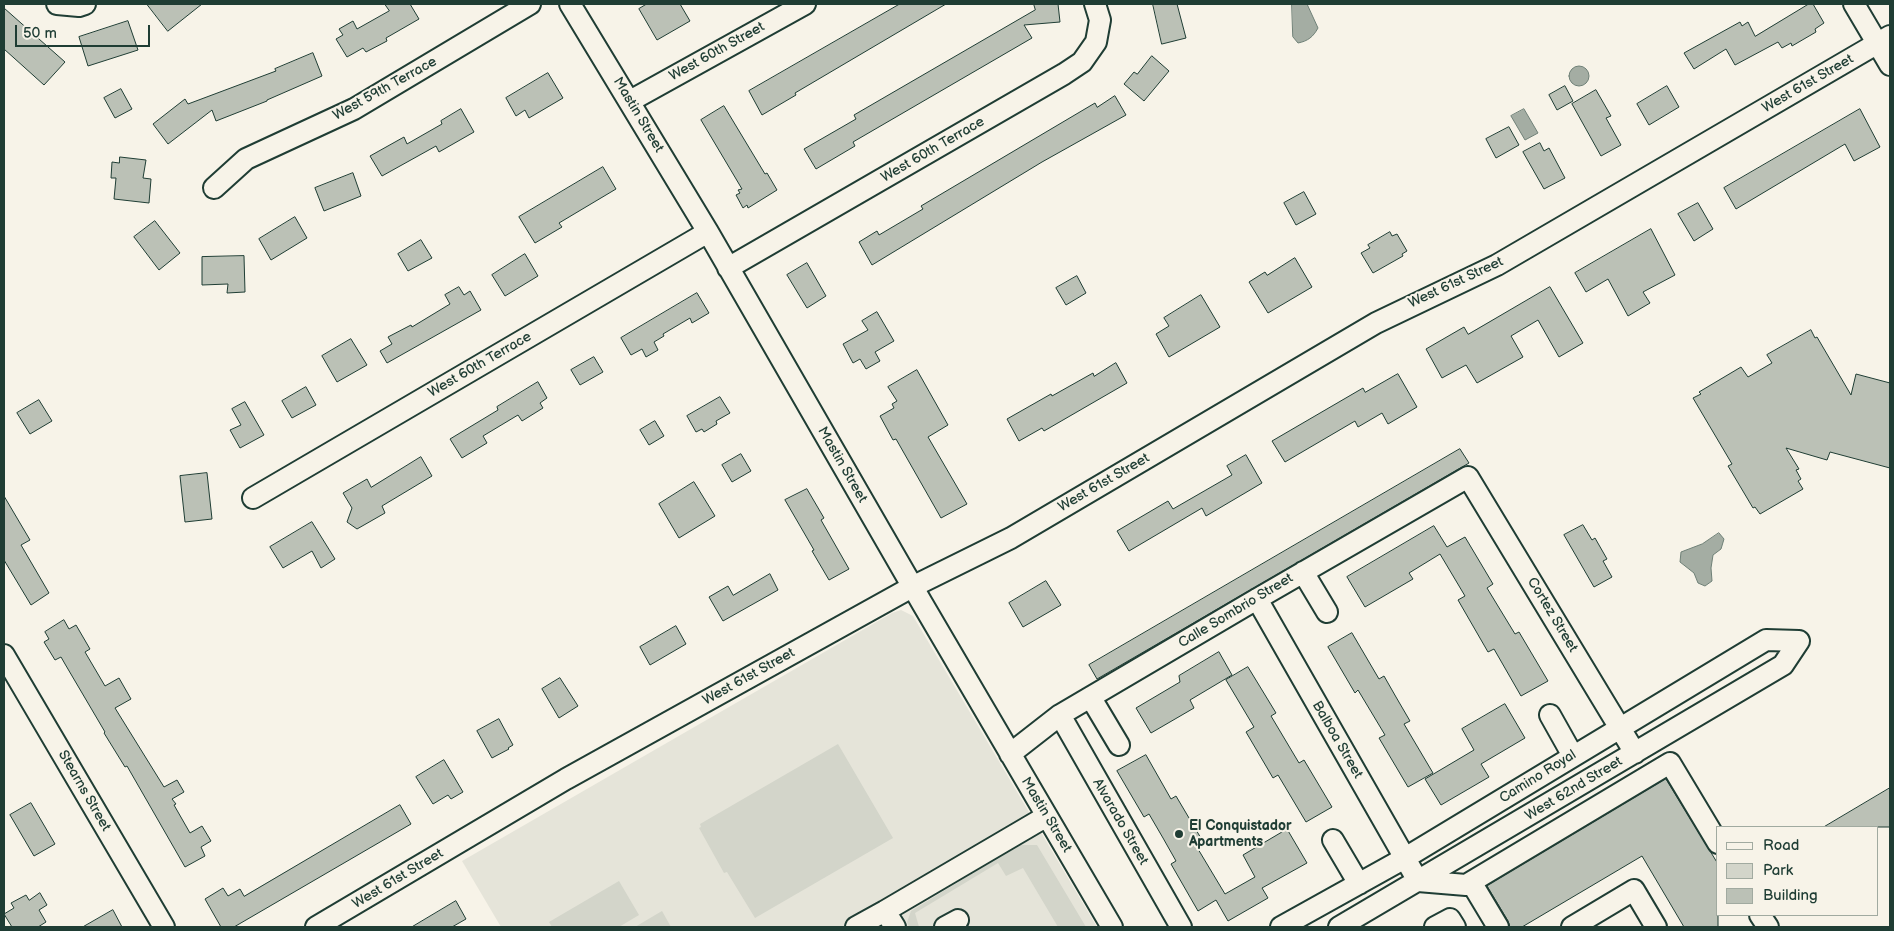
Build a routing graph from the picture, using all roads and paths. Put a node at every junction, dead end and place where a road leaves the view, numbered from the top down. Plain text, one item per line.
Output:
1 (57, 4) edge
2 (85, 4) edge
3 (530, 4) edge
4 (570, 4) edge
5 (804, 4) edge
6 (1095, 4) edge
7 (1854, 4) edge
8 (1884, 40) edge
9 (1890, 65) edge
10 (630, 101) junction
11 (214, 188) dead end
12 (708, 232) junction
13 (728, 268) junction
14 (1468, 477) joint
15 (253, 498) dead end
16 (1303, 572) junction
17 (912, 587) junction
18 (1257, 598) junction
19 (1327, 612) dead end
20 (1799, 641) joint
21 (4, 655) edge
22 (1091, 698) junction
23 (1060, 715) junction
24 (1550, 715) dead end
25 (1620, 727) junction
26 (1119, 745) dead end
27 (1635, 753) junction
28 (1010, 754) junction
29 (1573, 756) junction
30 (1047, 816) junction
31 (1333, 840) dead end
32 (1716, 840) edge
33 (1405, 858) junction
34 (1418, 881) junction
35 (1471, 882) junction
36 (1359, 884) junction
37 (1761, 916) edge
38 (890, 919) edge
39 (164, 927) edge
40 (316, 927) edge
41 (856, 927) edge
42 (867, 927) edge
43 (1112, 927) edge
44 (1181, 927) edge
45 (1280, 927) edge
46 (1339, 927) edge
47 (1436, 927) edge
48 (1455, 927) edge
49 (1498, 927) edge
50 (1572, 927) edge
51 (1656, 927) edge
52 (1768, 927) edge

1 - 2 street
3 - 11 street, West 59th Terrace
4 - 10 street, Mastin Street
5 - 10 street, West 60th Street
6 - 13 street, West 60th Terrace
7 - 8 street
8 - 9 street
8 - 17 street, West 61st Street
10 - 12 street, Mastin Street
12 - 13 street, Mastin Street
12 - 15 street, West 60th Terrace
13 - 17 street, Mastin Street
14 - 16 street, Calle Sombrio Street
14 - 25 street, Cortez Street
16 - 18 street, Calle Sombrio Street
16 - 19 street
17 - 28 street, Mastin Street
17 - 40 street, West 61st Street
18 - 22 street, Calle Sombrio Street
18 - 33 street, Balboa Street
20 - 25 street, Camino Royal
20 - 27 street, West 62nd Street
21 - 39 street, Stearns Street
22 - 23 street, Calle Sombrio Street
22 - 26 street
23 - 28 street, Calle Sombrio Street
23 - 44 street, Alvarado Street
24 - 29 street
25 - 27 street, Cortez Street
25 - 29 street, Camino Royal
27 - 34 street, West 62nd Street
28 - 30 street, Mastin Street
29 - 33 street, Camino Royal
30 - 38 street
30 - 43 street, Mastin Street
31 - 36 street
32 - 35 street
33 - 34 street, Balboa Street
33 - 36 street, Camino Royal
34 - 35 street
34 - 46 street, West 62nd Street
35 - 49 street
36 - 45 street, Camino Royal
37 - 52 street
38 - 41 street
38 - 42 street
47 - 48 street
50 - 51 street

